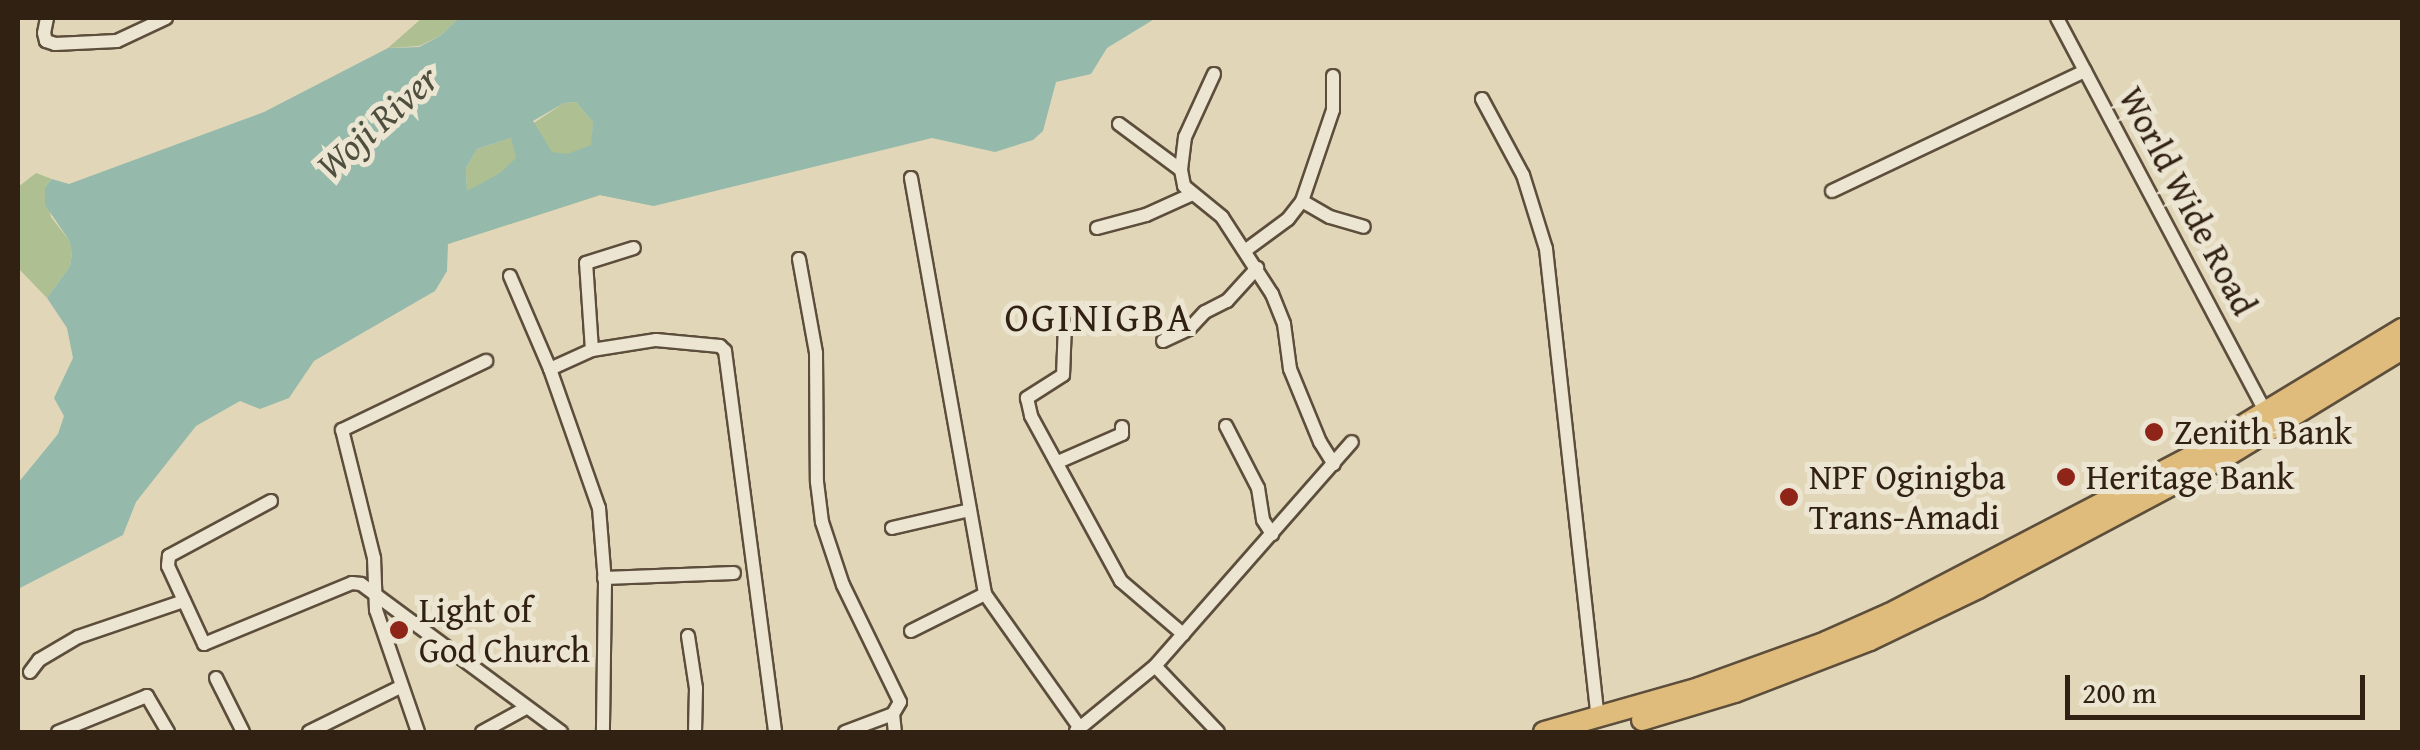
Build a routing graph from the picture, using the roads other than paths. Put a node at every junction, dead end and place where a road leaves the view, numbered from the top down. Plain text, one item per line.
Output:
1 (47, 18) edge
2 (166, 18) edge
3 (2056, 18) edge
4 (2085, 71) junction
5 (1214, 74) dead end
6 (1333, 76) dead end
7 (1482, 99) dead end
8 (1119, 124) dead end
9 (1180, 170) junction
10 (911, 178) dead end
11 (1832, 191) dead end
12 (1190, 194) junction
13 (1302, 201) junction
14 (1364, 227) dead end
15 (1097, 228) dead end
16 (634, 248) dead end
17 (1246, 250) junction
18 (799, 259) dead end
19 (1256, 268) junction
20 (510, 276) dead end
21 (1064, 324) dead end
22 (2402, 329) edge
23 (1163, 341) dead end
24 (2402, 349) edge
25 (592, 350) junction
26 (486, 362) dead end
27 (550, 370) junction
28 (2266, 412) junction
29 (1226, 426) dead end
30 (1122, 427) dead end
31 (1352, 442) dead end
32 (1058, 462) junction
33 (1334, 464) junction
34 (271, 501) dead end
35 (970, 510) junction
36 (892, 528) dead end
37 (1272, 534) junction
38 (734, 573) dead end
39 (604, 578) junction
40 (377, 592) junction
41 (986, 594) junction
42 (184, 601) junction
43 (911, 632) dead end
44 (1867, 632) junction
45 (1184, 634) junction
46 (688, 636) dead end
47 (1155, 666) junction
48 (30, 672) dead end
49 (216, 678) dead end
50 (400, 687) junction
51 (526, 708) junction
52 (894, 714) junction
53 (1595, 725) edge
54 (1077, 730) edge
55 (58, 732) edge
56 (168, 732) edge
57 (242, 732) edge
58 (309, 732) edge
59 (418, 732) edge
60 (482, 732) edge
61 (561, 732) edge
62 (603, 732) edge
63 (696, 732) edge
64 (776, 732) edge
65 (845, 732) edge
66 (895, 732) edge
67 (1218, 732) edge
68 (1544, 732) edge

1 - 2 street
3 - 4 street, World Wide Road
4 - 11 street
4 - 28 street, World Wide Road
5 - 9 street
6 - 13 street
7 - 53 street
8 - 9 street
9 - 12 street
10 - 35 street
12 - 15 street
12 - 17 street
13 - 14 street
13 - 17 street
16 - 25 street
17 - 19 street
18 - 52 street
19 - 23 street
19 - 33 street
20 - 27 street
21 - 32 street
22 - 28 main road
24 - 44 main road
25 - 27 street
25 - 64 street
26 - 40 street
27 - 39 street
28 - 44 main road
29 - 37 street
30 - 32 street
31 - 33 street
32 - 45 street
33 - 37 street
34 - 42 street
35 - 36 street
35 - 41 street
37 - 45 street
38 - 39 street
39 - 62 street
40 - 42 street
40 - 50 street
40 - 51 street
41 - 43 street
41 - 54 street
42 - 48 street
44 - 53 main road
45 - 47 street
46 - 63 street
47 - 54 street
47 - 67 street
49 - 57 street
50 - 58 street
50 - 59 street
51 - 60 street
51 - 61 street
52 - 65 street
52 - 66 street
53 - 68 main road
55 - 56 street

